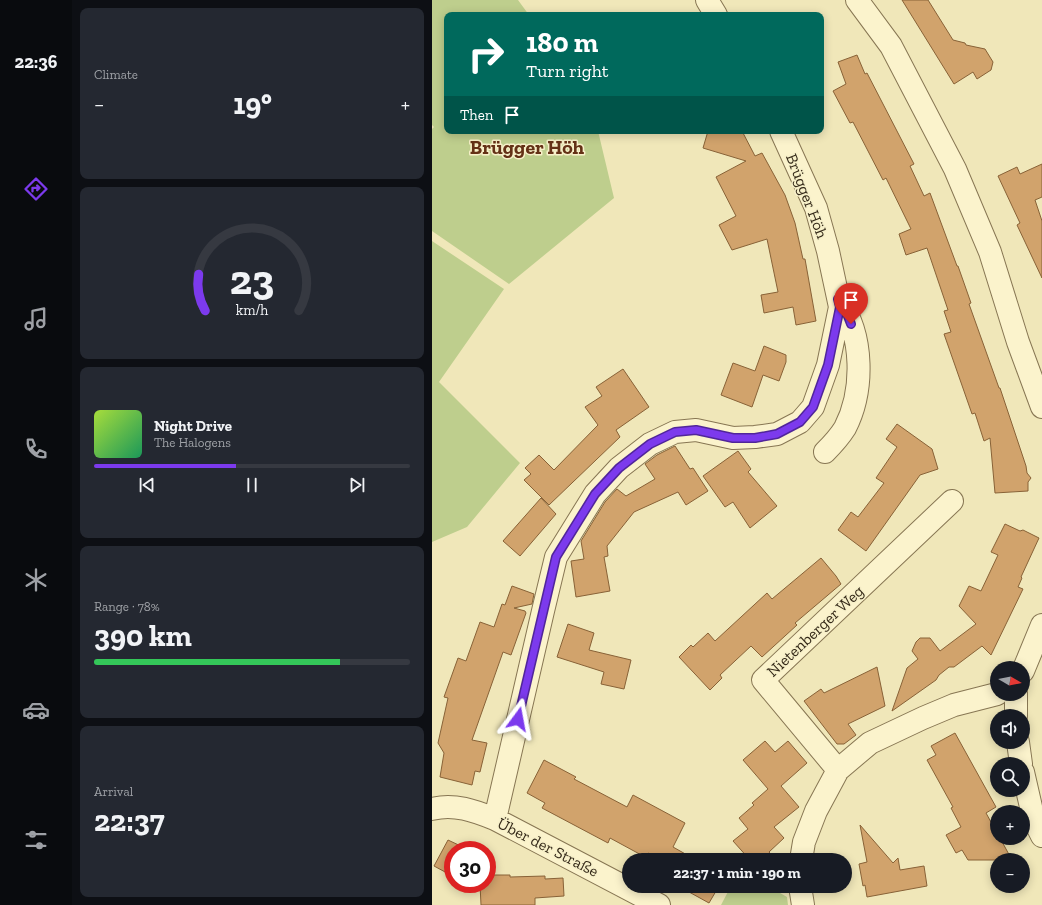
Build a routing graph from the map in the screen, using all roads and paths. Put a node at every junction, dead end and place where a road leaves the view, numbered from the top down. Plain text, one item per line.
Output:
1 (707, 0) edge
2 (857, 0) edge
3 (714, 12) edge
4 (782, 134) edge
5 (838, 299) junction
6 (1042, 407) edge
7 (826, 452) dead end
8 (952, 501) dead end
9 (1042, 625) edge
10 (1027, 661) edge
11 (990, 696) edge
12 (838, 770) junction
13 (1029, 797) edge
14 (432, 809) edge
15 (495, 819) junction
16 (1042, 836) edge
17 (802, 853) edge
18 (801, 893) edge
19 (660, 905) edge
20 (803, 905) edge

1 - 3 street
2 - 6 street
4 - 5 street, Brügger Höh
5 - 7 street
5 - 15 street, Brügger Höh
8 - 12 street, Nietenberger Weg
9 - 10 street
11 - 12 street
12 - 17 street
13 - 16 street
14 - 15 street, Über der Straße
15 - 19 street, Über der Straße
18 - 20 street

